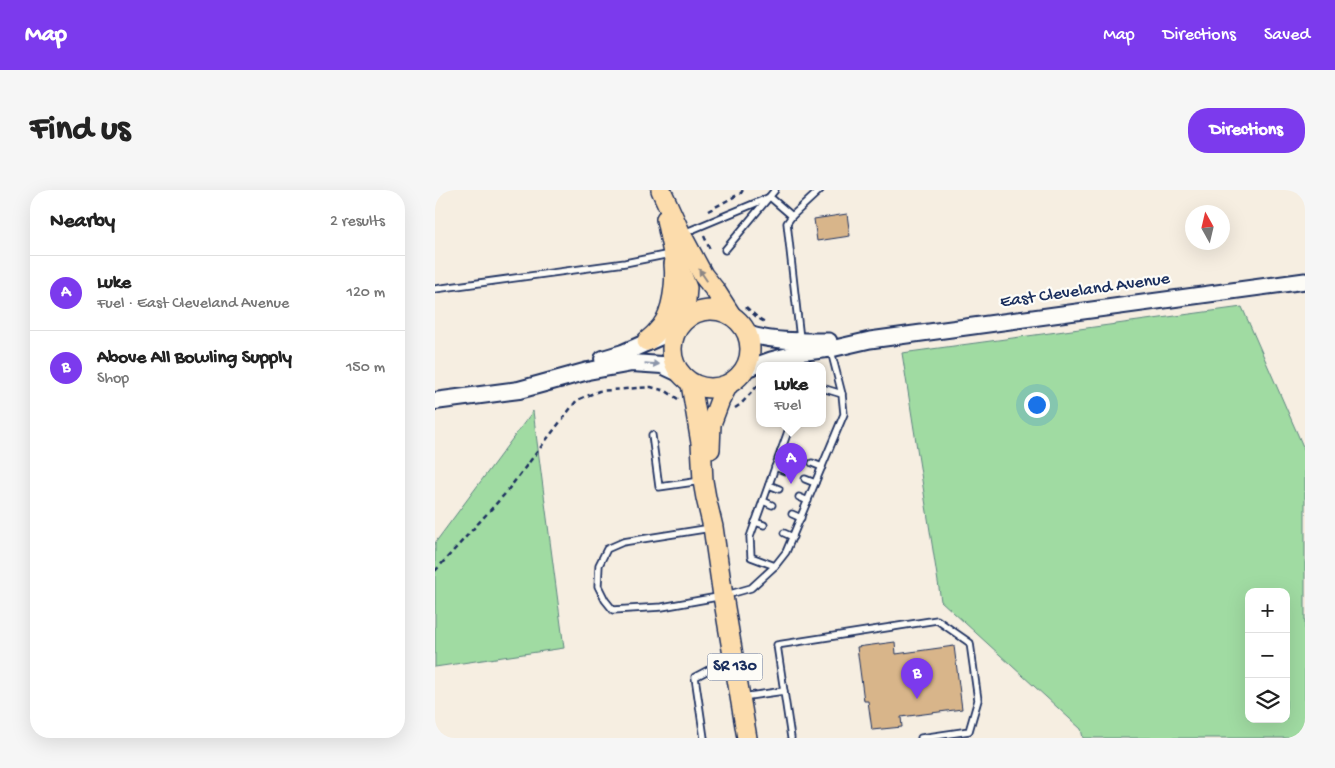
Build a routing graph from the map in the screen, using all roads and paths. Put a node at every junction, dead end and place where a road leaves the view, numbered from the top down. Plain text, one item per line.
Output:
1 (660, 190) edge
2 (775, 190) edge
3 (820, 190) edge
4 (770, 197) junction
5 (792, 216) junction
6 (700, 227) junction
7 (681, 234) junction
8 (725, 250) dead end
9 (673, 253) junction
10 (712, 254) dead end
11 (1305, 281) edge
12 (435, 289) edge
13 (738, 310) junction
14 (681, 324) junction
15 (772, 325) dead end
16 (748, 334) junction
17 (870, 340) junction
18 (801, 341) junction
19 (647, 342) junction
20 (831, 348) junction
21 (765, 362) edge
22 (756, 365) edge
23 (746, 369) junction
24 (685, 378) junction
25 (728, 385) junction
26 (756, 387) edge
27 (826, 389) edge
28 (519, 390) junction
29 (842, 394) junction
30 (435, 401) edge
31 (680, 401) dead end
32 (729, 412) dead end
33 (790, 427) edge
34 (652, 435) dead end
35 (781, 450) junction
36 (792, 454) dead end
37 (813, 463) dead end
38 (775, 467) junction
39 (822, 467) junction
40 (785, 471) dead end
41 (805, 479) dead end
42 (703, 481) junction
43 (815, 483) junction
44 (769, 484) junction
45 (779, 488) dead end
46 (799, 497) dead end
47 (763, 501) junction
48 (808, 501) junction
49 (772, 505) dead end
50 (792, 514) dead end
51 (801, 518) junction
52 (755, 522) junction
53 (763, 525) dead end
54 (713, 527) junction
55 (784, 533) dead end
56 (793, 536) junction
57 (775, 566) junction
58 (435, 571) edge
59 (723, 596) junction
60 (733, 656) junction
61 (783, 691) junction
62 (740, 698) junction
63 (704, 738) edge
64 (747, 738) edge
65 (791, 738) edge
66 (921, 738) edge

1 - 7 main road
1 - 9 main road
2 - 4 lane
3 - 5 lane
4 - 5 lane
4 - 6 lane
4 - 8 lane
5 - 18 lane
6 - 7 lane
6 - 10 path
13 -> 7 main road
9 - 12 lane
9 - 14 main road
9 - 19 main road
11 - 17 street, East Cleveland Avenue
13 - 14 main road
13 - 15 path
13 - 16 main road
14 - 19 main road
14 - 24 main road
16 - 18 street, East Cleveland Avenue
16 - 23 main road
17 - 18 street, East Cleveland Avenue
17 - 20 street, East Cleveland Avenue
19 - 28 main road
20 - 21 street, East Cleveland Avenue
20 - 29 lane
22 - 23 street, East Cleveland Avenue
23 - 25 main road
24 - 25 main road
28 -> 24 main road
24 - 42 main road
25 - 54 main road
26 - 32 path
27 - 29 lane
28 - 30 main road
29 - 39 lane
31 - 58 path
33 - 35 lane
34 - 42 lane
35 - 36 lane
35 - 38 lane
37 - 39 lane
38 - 40 lane
38 - 44 lane
39 - 43 lane
41 - 43 lane
42 - 54 main road
43 - 48 lane
44 - 45 lane
44 - 47 lane
46 - 48 lane
47 - 49 lane
47 - 52 lane
48 - 51 lane
50 - 51 lane
51 - 56 lane
52 - 53 lane
52 - 57 lane
54 - 59 main road, SR 130
54 - 59 lane
55 - 56 lane
56 - 57 lane
57 - 59 lane
59 - 60 main road, SR 130
60 - 62 main road, SR 130
60 - 63 lane
61 - 62 lane
61 - 65 lane
61 - 66 lane
62 - 64 main road, SR 130

